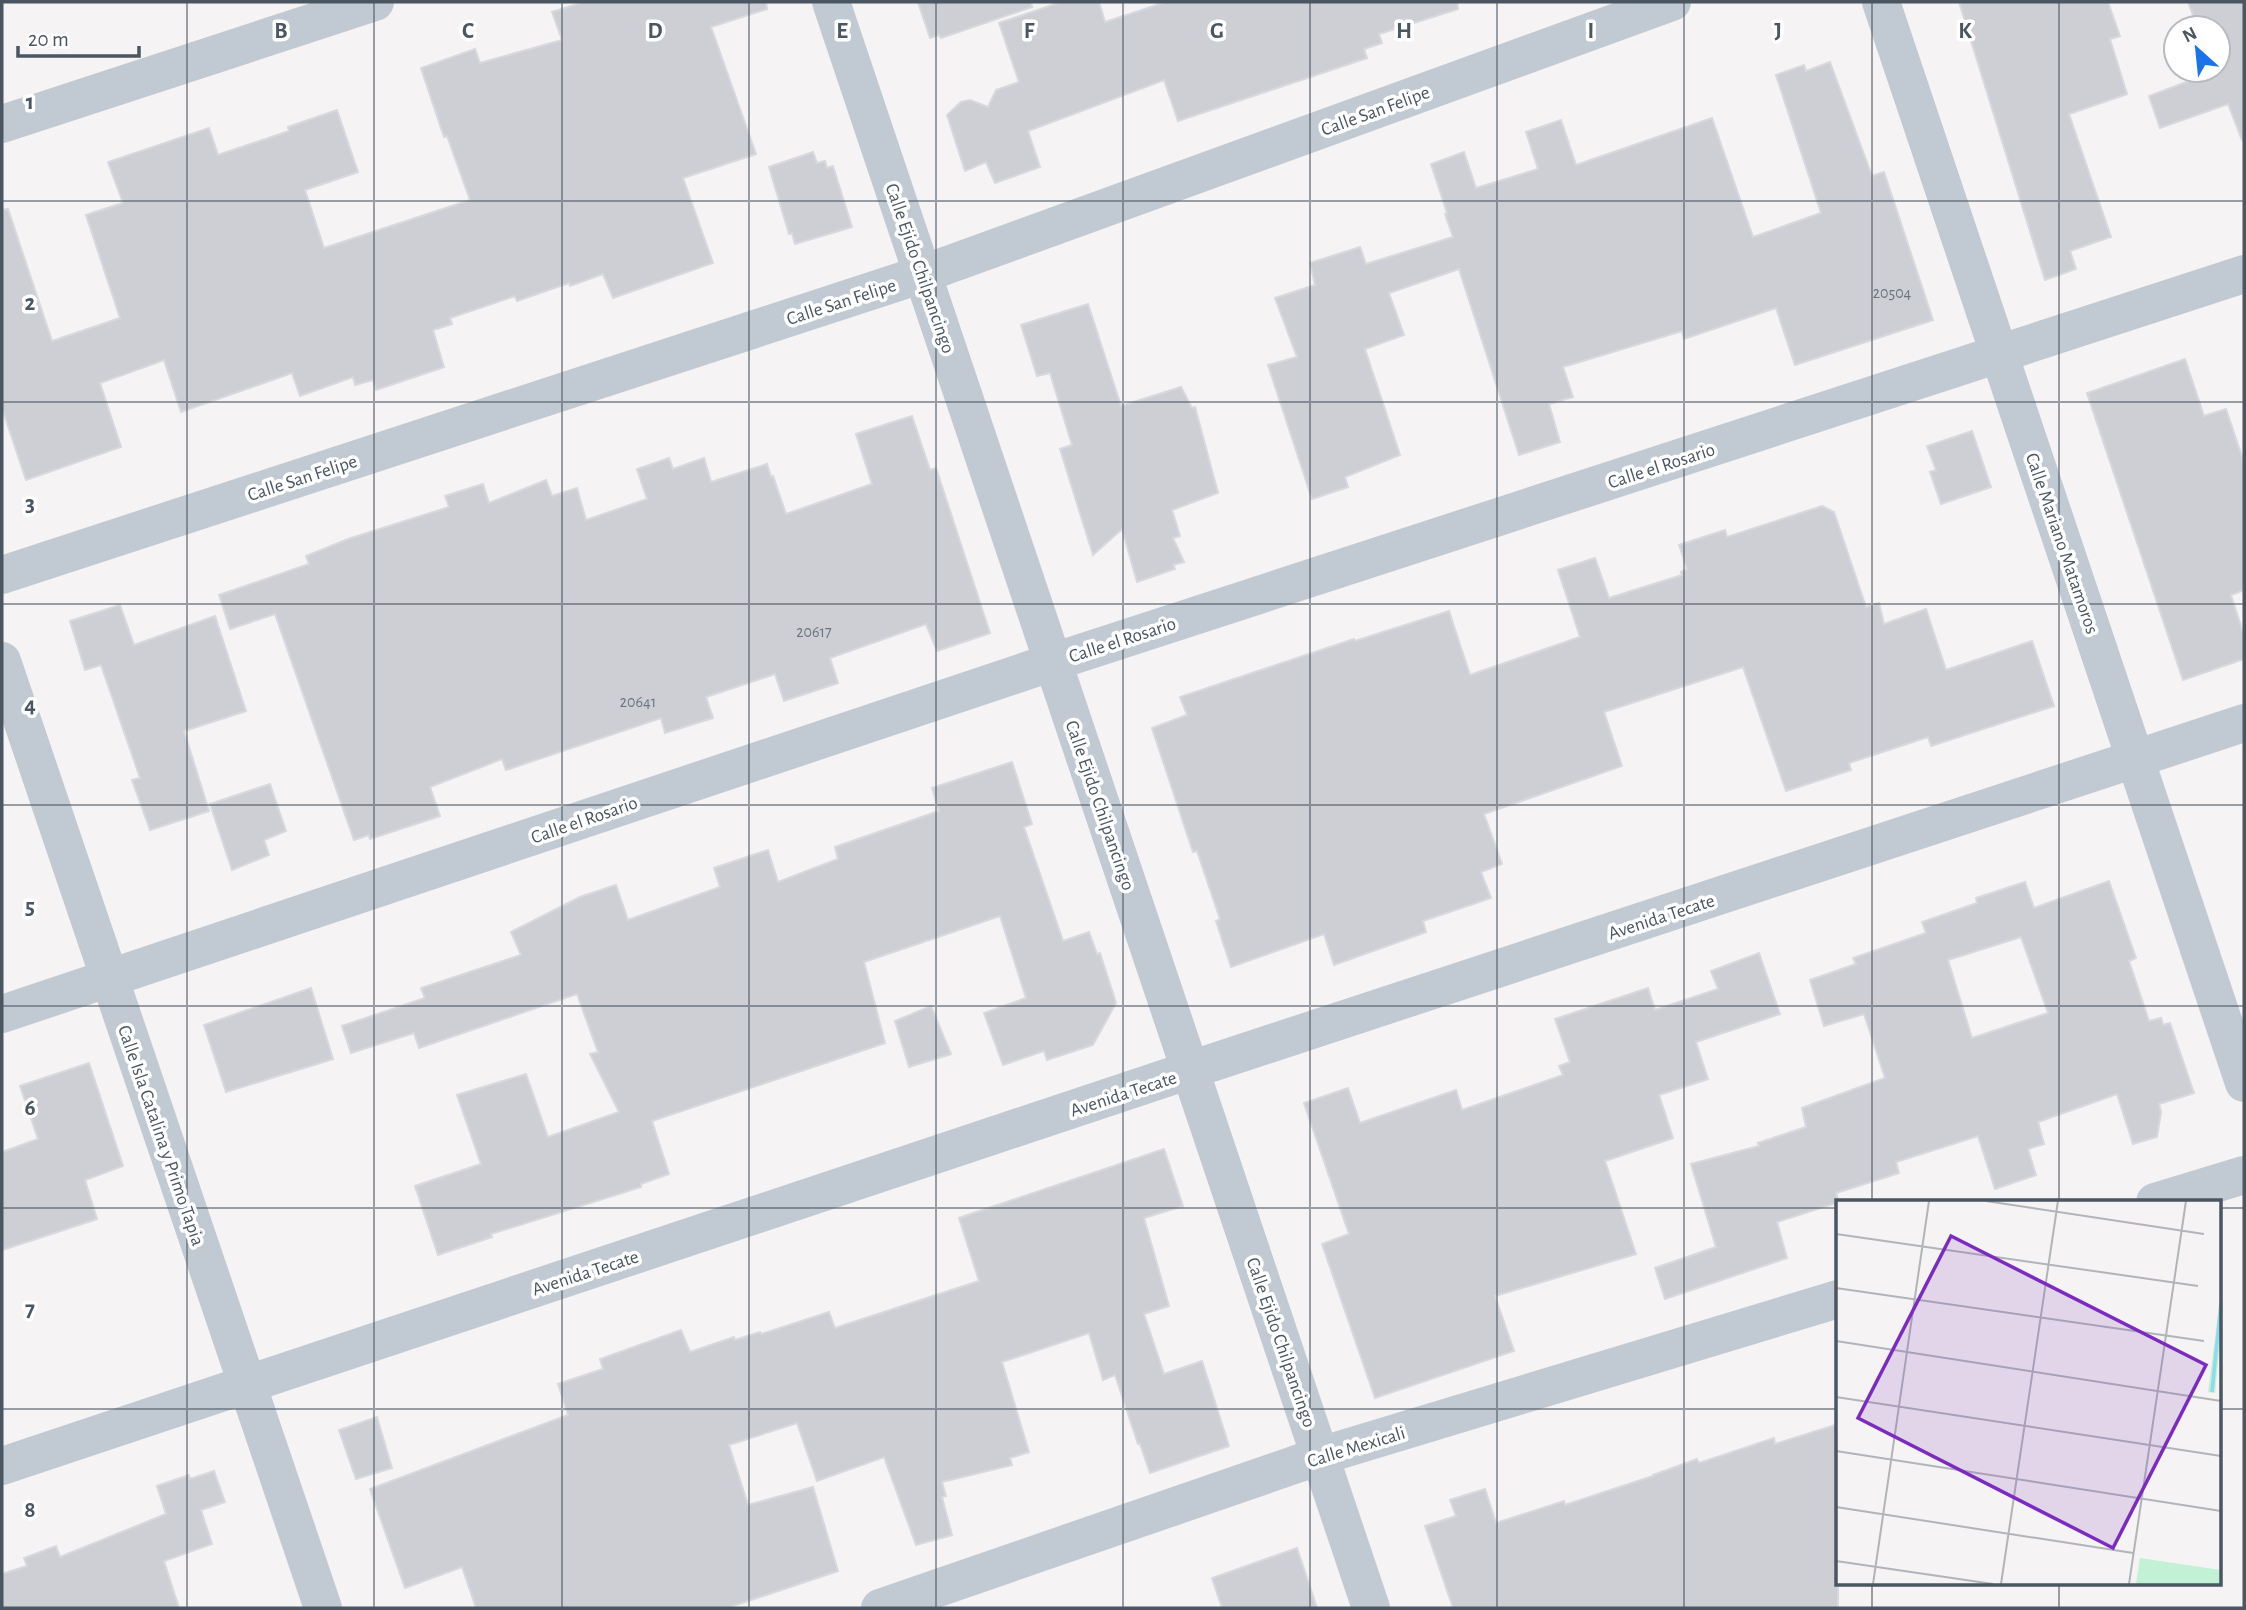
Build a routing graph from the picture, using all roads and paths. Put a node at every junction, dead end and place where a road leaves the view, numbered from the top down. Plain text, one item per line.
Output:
1 (375, 2) edge
2 (831, 2) edge
3 (1672, 2) edge
4 (1881, 2) edge
5 (2, 124) edge
6 (923, 274) junction
7 (2244, 274) edge
8 (2000, 355) junction
9 (2, 575) edge
10 (2, 661) edge
11 (1053, 662) junction
12 (2244, 723) edge
13 (2136, 760) junction
14 (109, 979) junction
15 (2, 1014) edge
16 (1190, 1070) junction
17 (2244, 1083) edge
18 (2244, 1175) edge
19 (2162, 1200) edge
20 (1836, 1299) edge
21 (247, 1385) junction
22 (1320, 1456) junction
23 (2, 1466) edge
24 (323, 1608) edge
25 (880, 1608) edge
26 (1371, 1608) edge

1 - 5 street
2 - 6 street, Calle Ejido Chilpancingo
3 - 6 street, Calle San Felipe
4 - 8 street, Calle Mariano Matamoros
6 - 9 street, Calle San Felipe
6 - 11 street, Calle Ejido Chilpancingo
7 - 8 street, Calle el Rosario
8 - 11 street, Calle el Rosario
8 - 13 street, Calle Mariano Matamoros
10 - 14 street, Calle Isla Catalina y Primo Tapia
11 - 14 street, Calle el Rosario
11 - 16 street, Calle Ejido Chilpancingo
12 - 13 street, Avenida Tecate
13 - 16 street, Avenida Tecate
13 - 17 street, Calle Mariano Matamoros
14 - 15 street, Calle el Rosario
14 - 21 street, Calle Isla Catalina y Primo Tapia
16 - 21 street, Avenida Tecate
16 - 22 street, Calle Ejido Chilpancingo
18 - 19 street
20 - 22 street, Calle Mexicali
21 - 23 street, Avenida Tecate
21 - 24 street, Calle Isla Catalina y Primo Tapia
22 - 25 street, Calle Mexicali
22 - 26 street, Calle Ejido Chilpancingo

